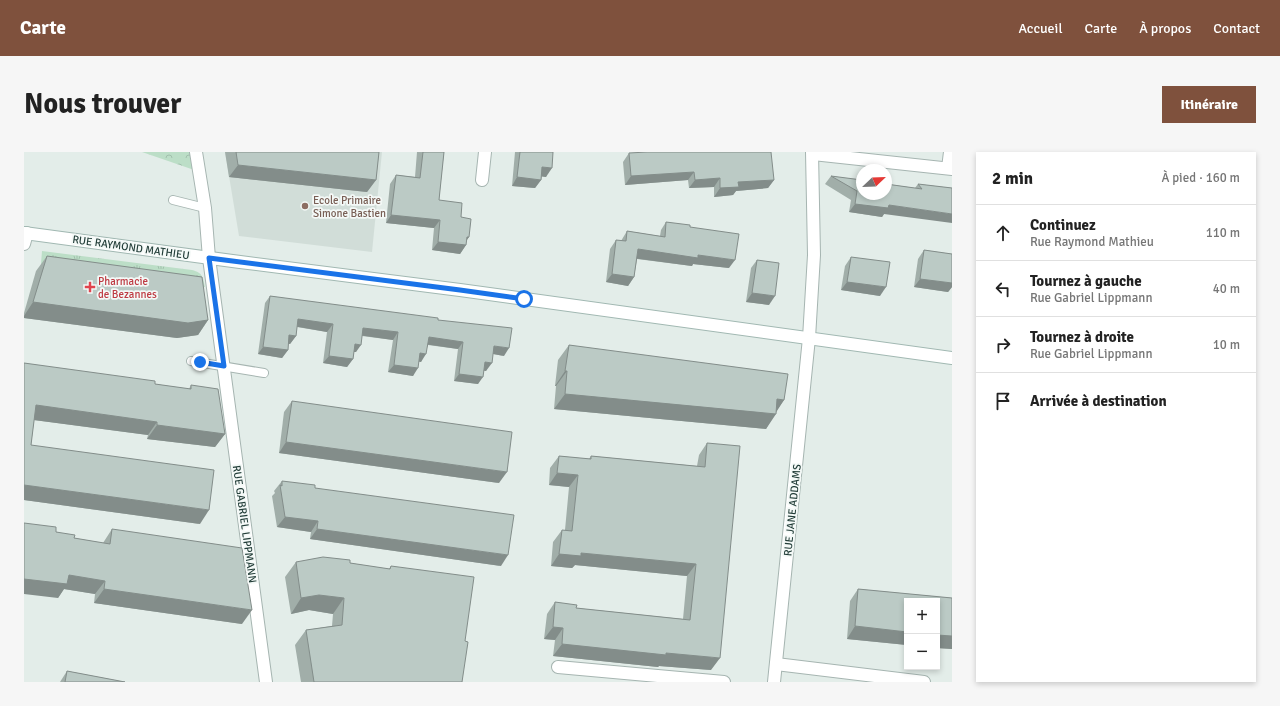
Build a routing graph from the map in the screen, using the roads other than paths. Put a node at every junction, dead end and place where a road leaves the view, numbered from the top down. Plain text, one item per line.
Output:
1 (196, 152) edge
2 (485, 152) edge
3 (950, 152) edge
4 (812, 153) edge
5 (950, 168) edge
6 (482, 180) dead end
7 (173, 200) dead end
8 (205, 208) junction
9 (25, 237) edge
10 (209, 258) junction
11 (809, 338) junction
12 (952, 358) edge
13 (191, 361) dead end
14 (224, 366) junction
15 (264, 373) dead end
16 (776, 664) junction
17 (558, 667) dead end
18 (266, 682) edge
19 (724, 682) edge
20 (774, 682) edge
21 (924, 682) edge

1 - 8 street, RUE GABRIEL LIPPMANN
2 - 6 street
3 - 5 street
4 - 5 street
4 - 11 street, RUE JANE ADDAMS
7 - 8 lane
8 - 10 street, RUE GABRIEL LIPPMANN
9 - 10 street, RUE RAYMOND MATHIEU
10 - 11 street, RUE RAYMOND MATHIEU
10 - 14 street, RUE GABRIEL LIPPMANN
11 - 12 street, RUE RAYMOND MATHIEU
11 - 16 street, RUE JANE ADDAMS
13 - 14 lane
14 - 15 lane
14 - 18 street, RUE GABRIEL LIPPMANN
16 - 20 street, RUE JANE ADDAMS
16 - 21 street
17 - 19 street

